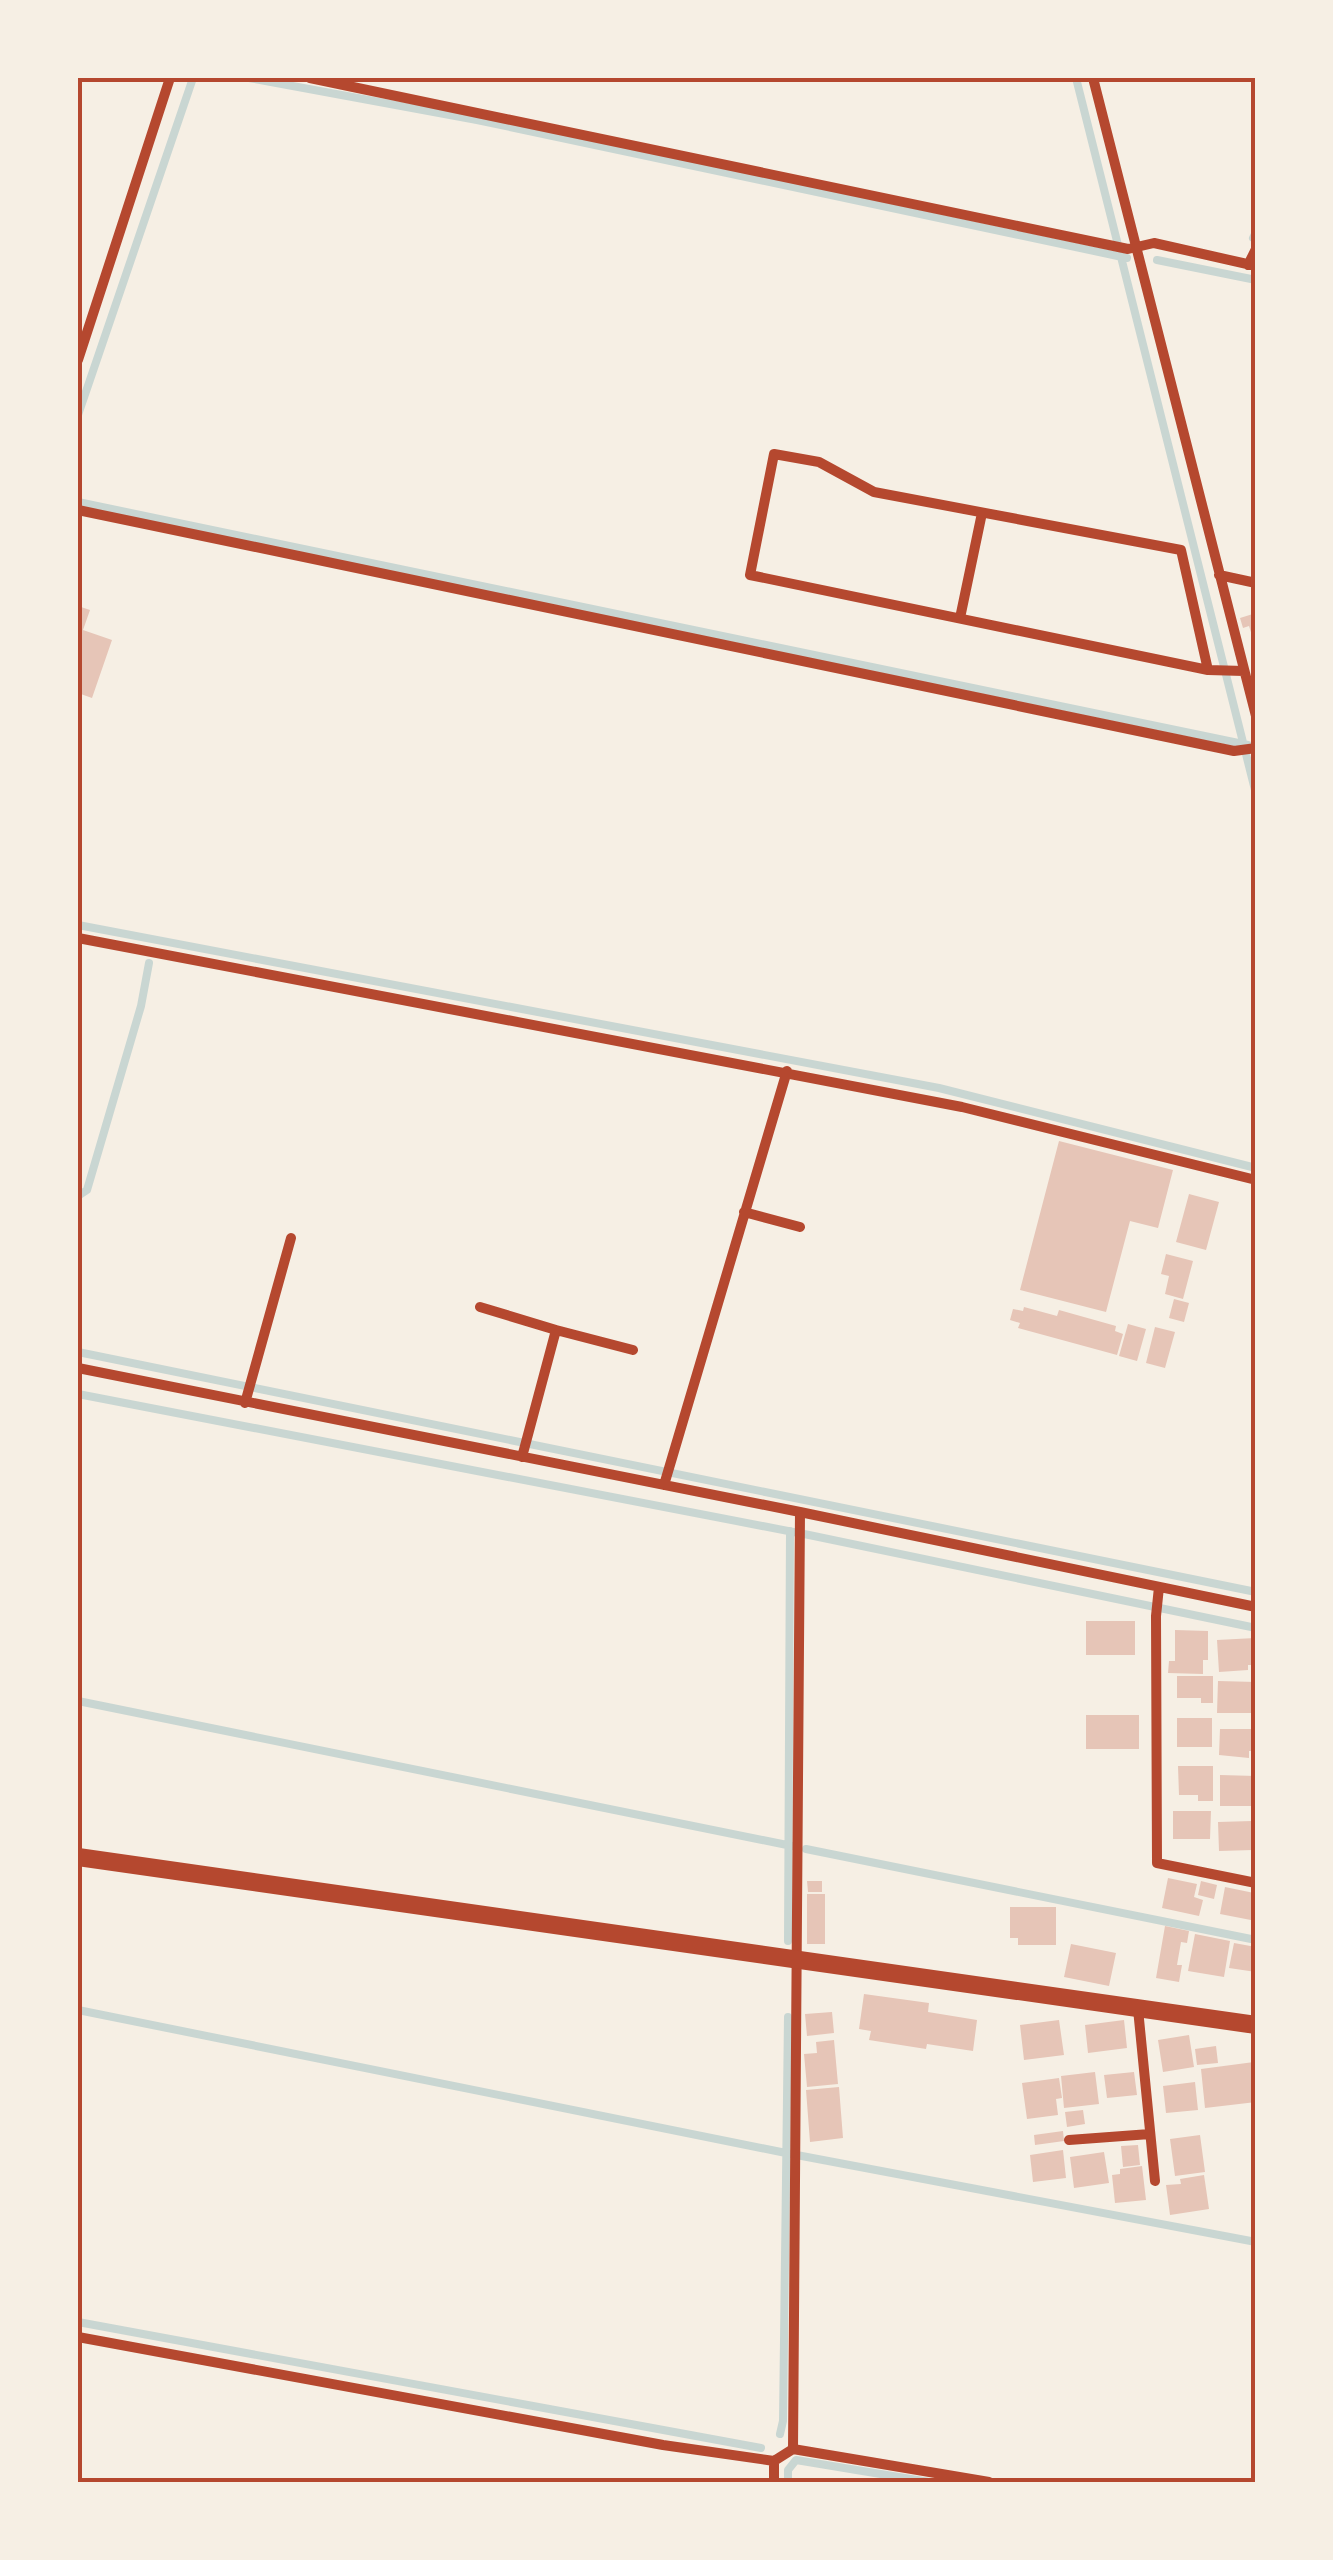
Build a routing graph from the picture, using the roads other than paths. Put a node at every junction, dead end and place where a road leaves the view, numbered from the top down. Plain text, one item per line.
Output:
1 (155, 78) edge
2 (310, 78) edge
3 (1093, 78) edge
4 (170, 79) edge
5 (1132, 248) junction
6 (1256, 249) edge
7 (1252, 265) edge
8 (78, 360) edge
9 (78, 510) edge
10 (982, 513) junction
11 (1219, 576) junction
12 (1256, 583) edge
13 (960, 618) junction
14 (1212, 670) junction
15 (1238, 671) junction
16 (1256, 716) edge
17 (1253, 748) edge
18 (78, 938) edge
19 (787, 1072) junction
20 (1256, 1180) edge
21 (744, 1212) junction
22 (800, 1227) dead end
23 (291, 1238) dead end
24 (480, 1307) dead end
25 (556, 1330) junction
26 (633, 1350) dead end
27 (78, 1368) edge
28 (246, 1399) junction
29 (523, 1453) junction
30 (667, 1475) junction
31 (800, 1512) junction
32 (1158, 1593) junction
33 (1256, 1607) edge
34 (78, 1856) edge
35 (1256, 1883) edge
36 (798, 1960) junction
37 (1138, 2009) junction
38 (1256, 2026) edge
39 (1150, 2134) junction
40 (1070, 2140) dead end
41 (1155, 2181) dead end
42 (78, 2337) edge
43 (793, 2448) junction
44 (774, 2461) junction
45 (774, 2482) edge
46 (989, 2482) edge

1 - 4 street
2 - 5 street
3 - 5 street
4 - 8 street
5 - 7 street
5 - 11 street
6 - 7 street
9 - 17 street
10 - 13 street
10 - 13 street
10 - 14 street
11 - 12 street
11 - 15 street
13 - 14 street
14 - 15 street
15 - 16 street
18 - 19 street
19 - 20 street
19 - 21 street
21 - 22 street
21 - 30 street
23 - 28 street
24 - 25 street
25 - 26 street
25 - 29 street
27 - 28 street
28 - 29 street
29 - 30 street
30 - 31 street
31 - 32 street
31 - 36 street
32 - 33 street
32 - 35 street
34 - 36 main road
36 - 37 main road
36 - 43 street
37 - 38 main road
37 - 39 street
39 - 40 street
39 - 41 street
42 - 44 street
43 - 44 street
43 - 46 street
44 - 45 street

